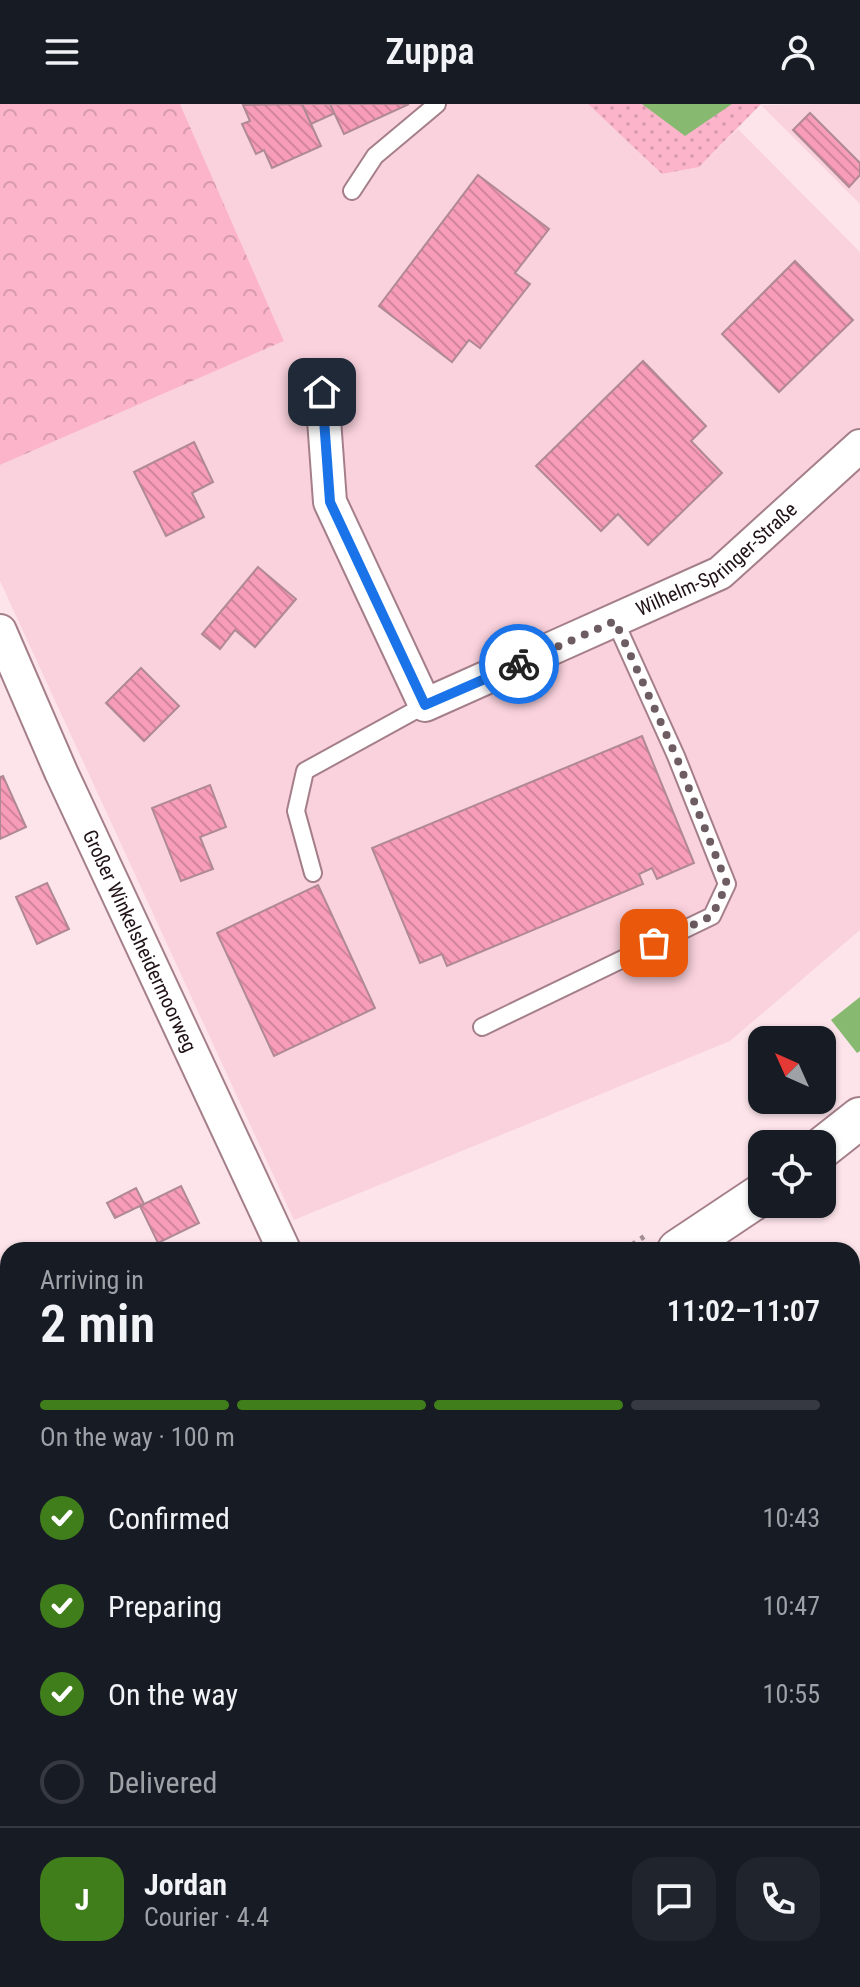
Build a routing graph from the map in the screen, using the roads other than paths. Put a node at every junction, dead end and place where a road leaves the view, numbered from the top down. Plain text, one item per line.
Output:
1 (437, 104) edge
2 (352, 191) dead end
3 (322, 392) dead end
4 (860, 446) edge
5 (615, 621) junction
6 (0, 631) edge
7 (425, 705) junction
8 (313, 873) dead end
9 (482, 1027) dead end
10 (860, 1118) edge
11 (836, 1137) edge
12 (748, 1203) edge
13 (280, 1242) edge
14 (690, 1242) edge

1 - 2 lane
3 - 7 street
4 - 5 street, Wilhelm-Springer-Straße
5 - 7 street, Wilhelm-Springer-Straße
5 - 9 lane
6 - 13 street, Großer Winkelsheidermoorweg
7 - 8 lane
10 - 11 street
12 - 14 street

